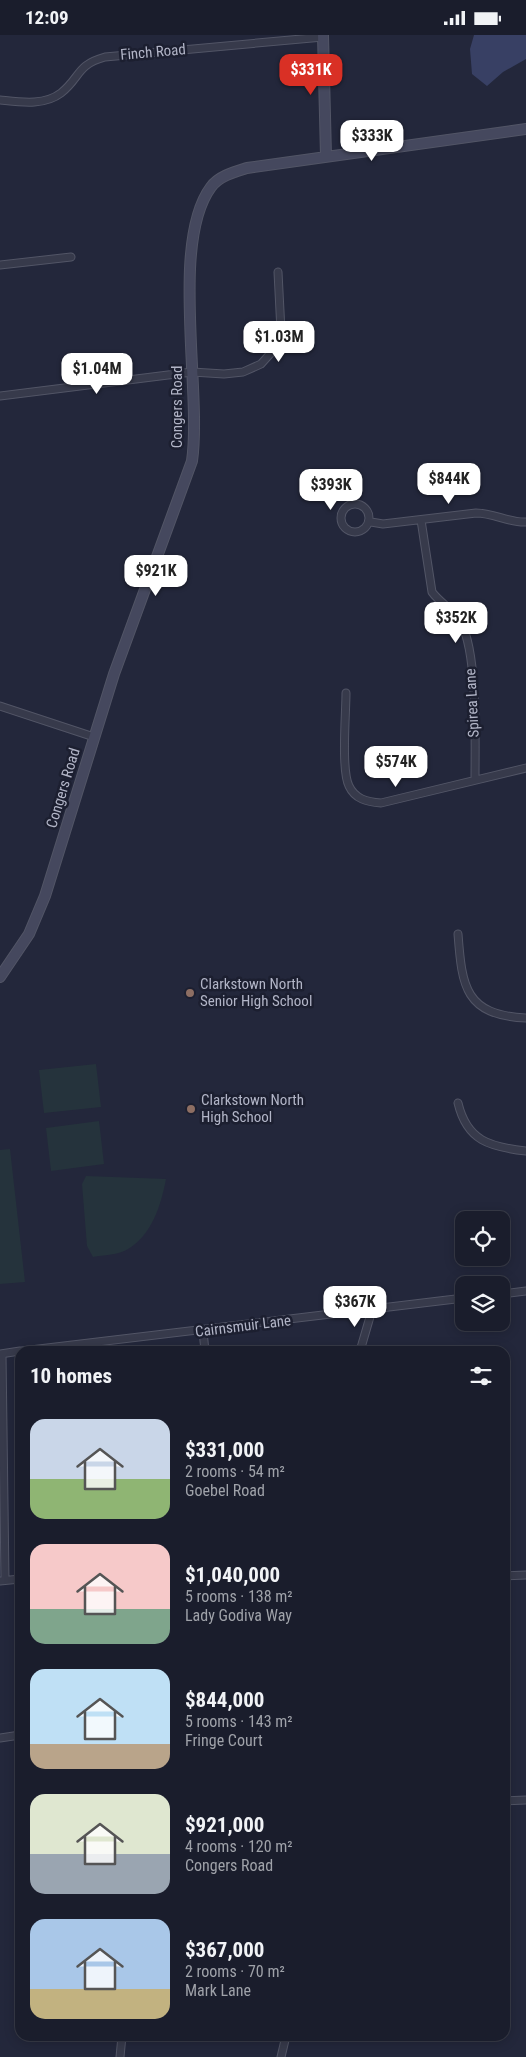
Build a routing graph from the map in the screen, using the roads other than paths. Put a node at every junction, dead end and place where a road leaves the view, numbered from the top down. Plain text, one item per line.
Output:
1 (323, 36) edge
2 (0, 100) edge
3 (526, 129) edge
4 (326, 156) junction
5 (72, 257) dead end
6 (0, 265) edge
7 (278, 272) dead end
8 (192, 372) junction
9 (0, 396) edge
10 (422, 520) junction
11 (371, 522) junction
12 (526, 522) edge
13 (346, 693) dead end
14 (0, 706) edge
15 (94, 737) junction
16 (526, 768) edge
17 (475, 780) junction
18 (458, 934) dead end
19 (0, 977) edge
20 (526, 1018) edge
21 (458, 1103) dead end
22 (526, 1151) edge
23 (526, 1291) edge
24 (510, 1293) edge
25 (455, 1299) edge
26 (372, 1310) junction
27 (203, 1331) junction
28 (66, 1346) edge
29 (204, 1346) edge
30 (361, 1346) edge
31 (15, 1352) edge
32 (1, 1354) edge
33 (526, 1575) edge
34 (510, 1576) edge
35 (3, 1581) edge
36 (15, 1736) edge
37 (0, 1738) edge
38 (526, 1800) edge
39 (510, 1801) edge
40 (122, 2041) edge
41 (285, 2041) edge
42 (120, 2057) edge
43 (281, 2057) edge

1 - 2 street, Finch Road
1 - 4 street
3 - 4 street, Congers Road
4 - 8 street, Congers Road
5 - 6 street
7 - 8 street
8 - 9 street
8 - 15 street, Congers Road
10 - 11 street
10 - 12 street
10 - 17 street, Spirea Lane
11 - 11 street
13 - 17 street
14 - 15 street
15 - 19 street, Congers Road
16 - 17 street
18 - 20 street
21 - 22 street
23 - 24 street
25 - 26 street, Cairnsmuir Lane
26 - 27 street, Cairnsmuir Lane
26 - 30 street
27 - 28 street, Cairnsmuir Lane
27 - 29 street
31 - 32 street, Cairnsmuir Lane
32 - 35 street
33 - 34 street
36 - 37 street
38 - 39 street
40 - 42 street
41 - 43 street

